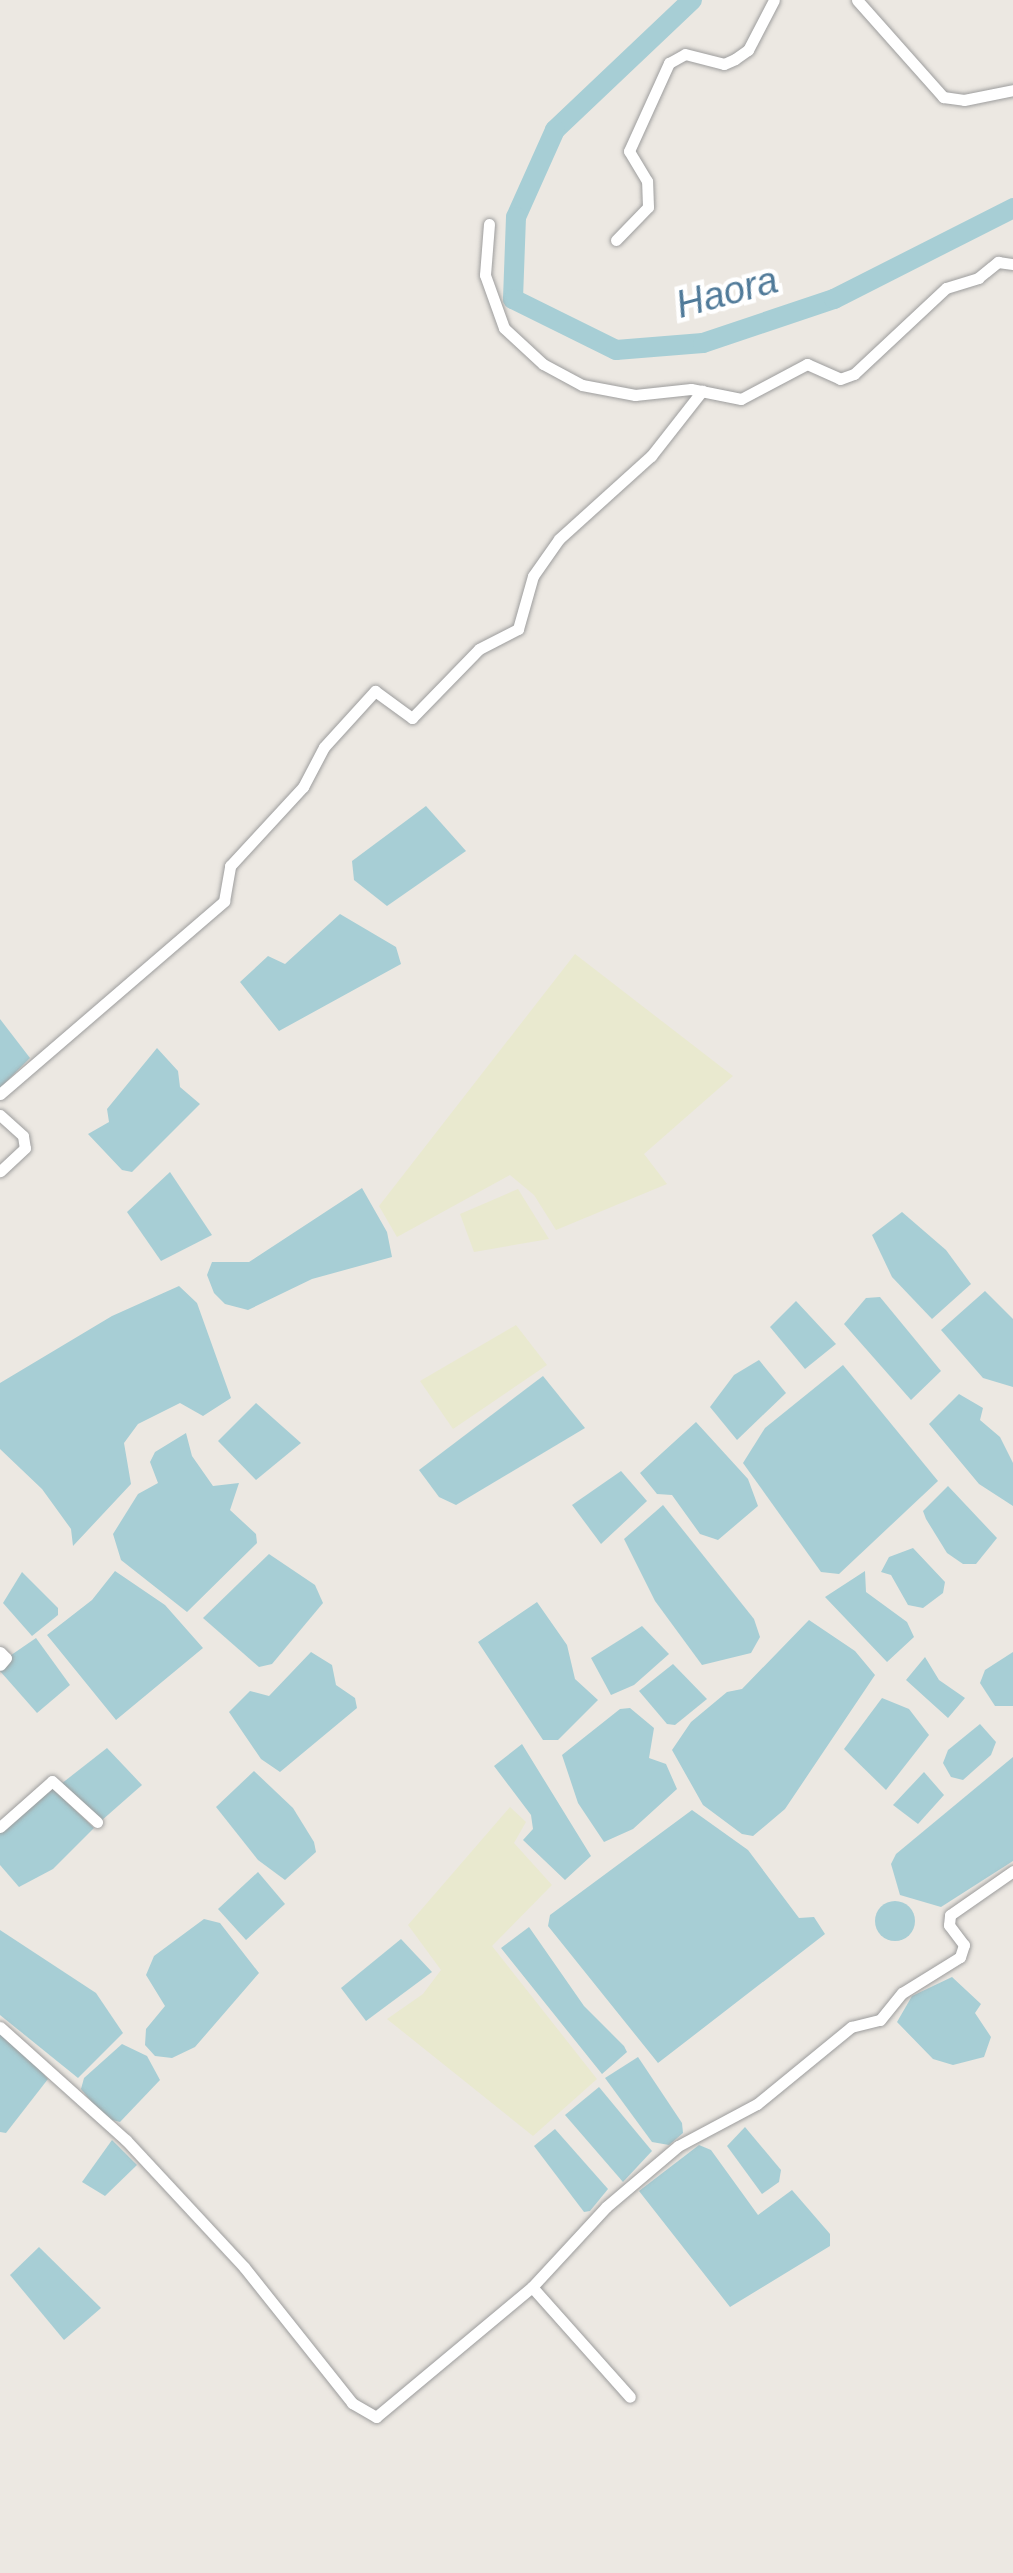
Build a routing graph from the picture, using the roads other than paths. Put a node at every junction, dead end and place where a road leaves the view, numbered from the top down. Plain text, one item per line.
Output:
1 (774, 0) edge
2 (857, 0) edge
3 (1013, 90) edge
4 (489, 224) dead end
5 (616, 240) dead end
6 (1013, 264) edge
7 (702, 391) junction
8 (0, 1094) edge
9 (0, 1115) edge
10 (0, 1171) edge
11 (0, 1652) edge
12 (0, 1665) edge
13 (98, 1822) dead end
14 (0, 1827) edge
15 (1013, 1870) edge
16 (0, 2027) edge
17 (532, 2287) junction
18 (630, 2397) dead end

1 - 5 street
2 - 3 street
4 - 7 street
6 - 7 street
7 - 8 street
9 - 10 street
11 - 12 street
13 - 14 street
15 - 17 street
16 - 17 street
17 - 18 street

